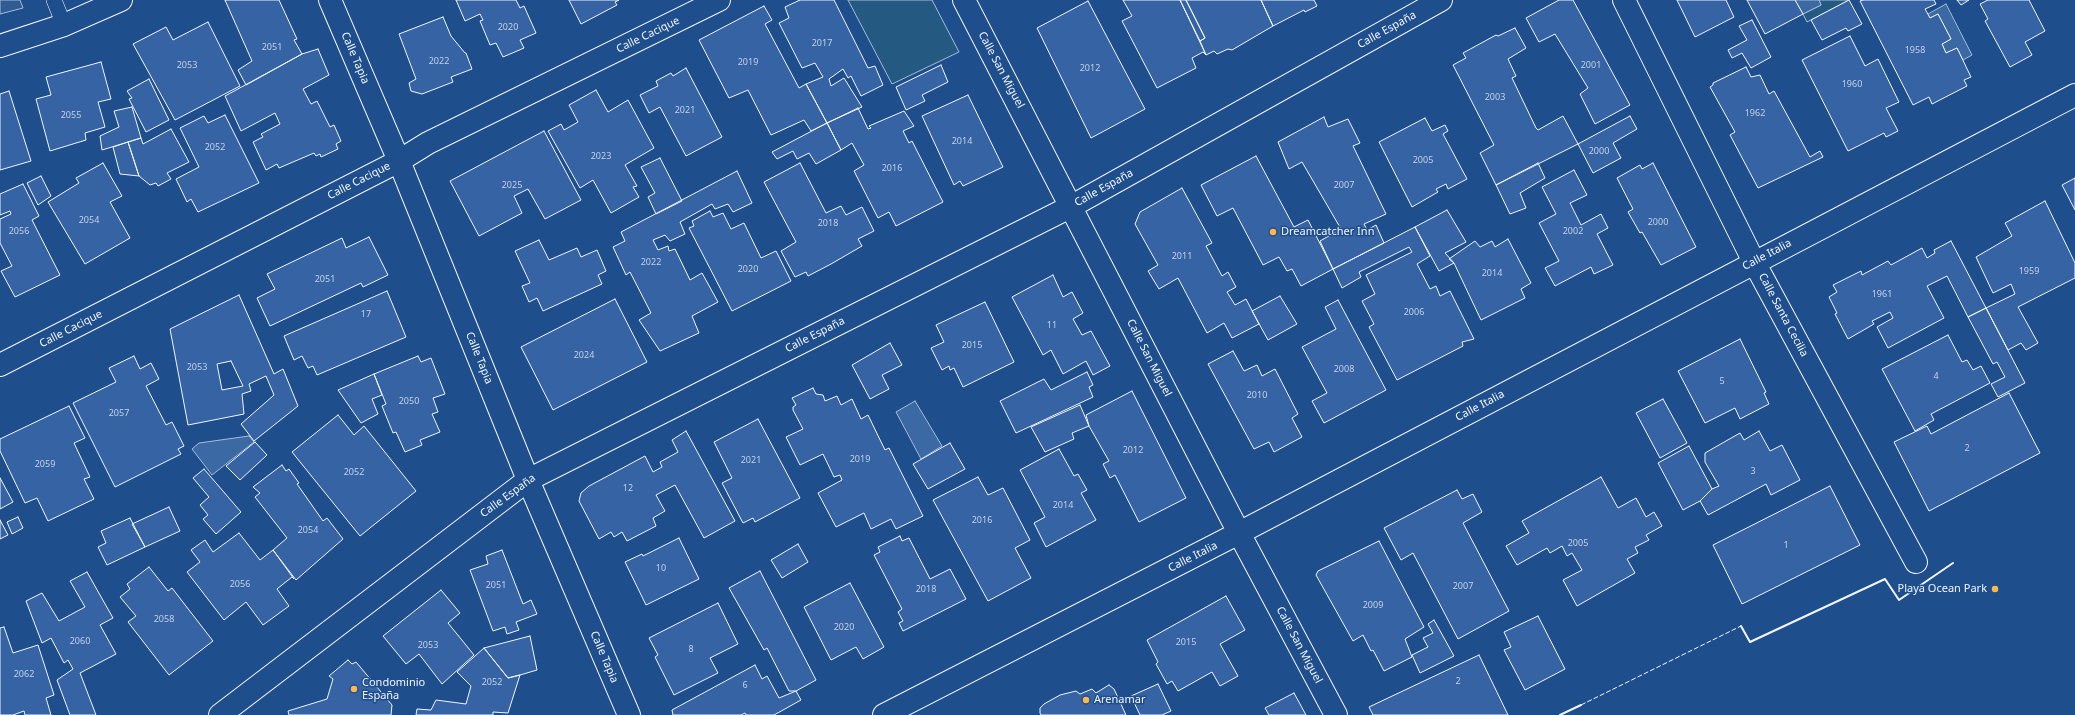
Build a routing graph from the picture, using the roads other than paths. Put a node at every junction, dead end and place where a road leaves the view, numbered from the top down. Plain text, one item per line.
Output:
1 (54, 0) edge
2 (121, 0) edge
3 (330, 0) edge
4 (719, 0) edge
5 (964, 0) edge
6 (1441, 0) edge
7 (1624, 0) edge
8 (64, 24) junction
9 (0, 46) edge
10 (2075, 95) edge
11 (399, 161) junction
12 (1072, 206) junction
13 (1754, 262) junction
14 (0, 365) edge
15 (528, 480) junction
16 (1239, 533) junction
17 (1916, 562) dead end
18 (220, 715) edge
19 (630, 715) edge
20 (884, 715) edge
21 (1336, 715) edge

1 - 8 lane
2 - 8 street
3 - 11 street, Calle Tapia
4 - 11 street, Calle Cacique
5 - 12 street, Calle San Miguel
6 - 12 street, Calle España
7 - 13 street, Calle Santa Cecilia
8 - 9 street
10 - 13 street, Calle Italia
11 - 14 street, Calle Cacique
11 - 15 street, Calle Tapia
12 - 15 street, Calle España
12 - 16 street, Calle San Miguel
13 - 16 street, Calle Italia
13 - 17 street, Calle Santa Cecilia
15 - 18 street, Calle España
15 - 19 street, Calle Tapia
16 - 20 street, Calle Italia
16 - 21 street, Calle San Miguel

